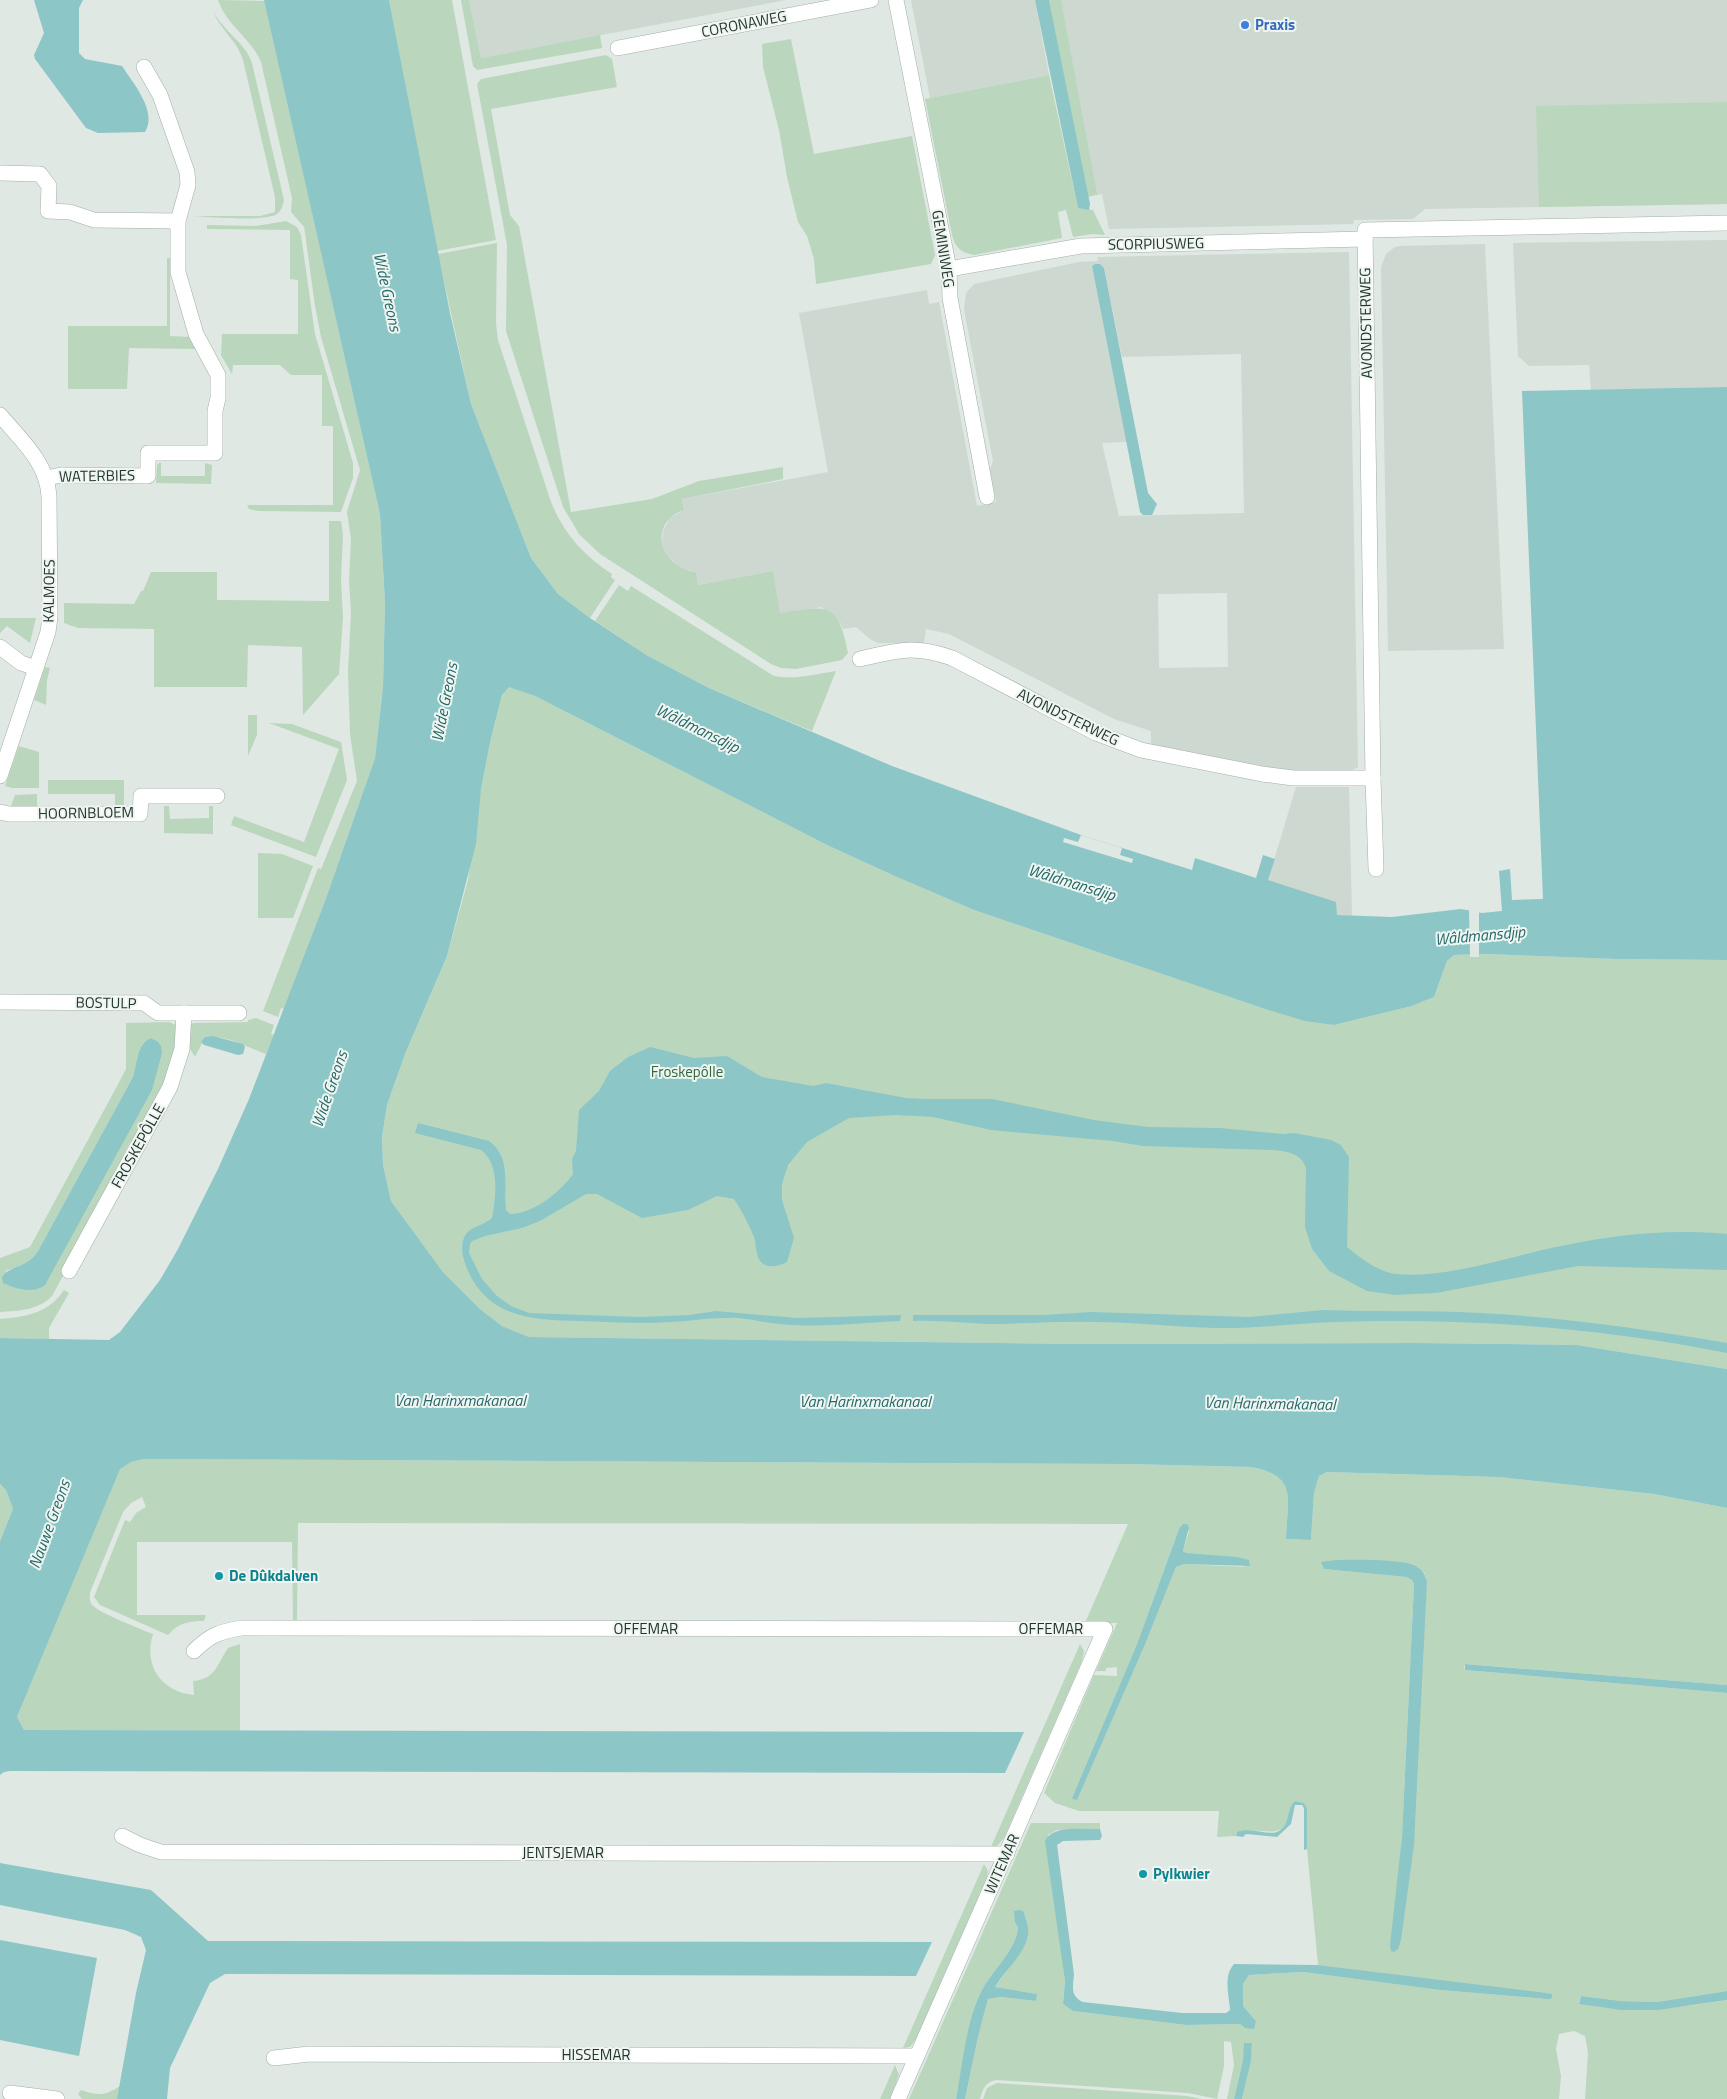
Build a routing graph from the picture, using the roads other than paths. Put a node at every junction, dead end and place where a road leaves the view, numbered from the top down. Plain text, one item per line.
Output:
1 (871, 0) edge
2 (896, 0) edge
3 (618, 48) dead end
4 (144, 67) dead end
5 (0, 173) edge
6 (178, 222) junction
7 (1727, 223) edge
8 (1365, 240) junction
9 (949, 269) junction
10 (0, 415) edge
11 (47, 478) junction
12 (987, 497) dead end
13 (0, 647) edge
14 (860, 659) dead end
15 (36, 668) junction
16 (0, 776) edge
17 (1373, 778) junction
18 (218, 796) dead end
19 (0, 812) edge
20 (1376, 869) dead end
21 (0, 1002) edge
22 (184, 1013) junction
23 (239, 1013) dead end
24 (70, 1271) dead end
25 (1105, 1629) joint
26 (194, 1651) dead end
27 (122, 1836) dead end
28 (1007, 1854) junction
29 (917, 2056) junction
30 (274, 2058) dead end
31 (10, 2092) dead end
32 (57, 2099) edge
33 (898, 2099) edge

1 - 3 street, CORONAWEG
2 - 9 street, GEMINIWEG
4 - 6 street, WATERBIES
5 - 6 street
6 - 11 street, WATERBIES
7 - 8 street
8 - 9 street, SCORPIUSWEG
8 - 17 street, AVONDSTERWEG
9 - 12 street, GEMINIWEG
10 - 11 street, KALMOES
11 - 15 street, KALMOES
13 - 15 street
14 - 17 street, AVONDSTERWEG
15 - 16 street, KALMOES
17 - 20 street, AVONDSTERWEG
18 - 19 street, HOORNBLOEM
21 - 22 street, BOSTULP
22 - 23 street, BOSTULP
22 - 24 street, FROSKEPÔLLE
25 - 26 street, OFFEMAR
25 - 28 street, WITEMAR
27 - 28 street, JENTSJEMAR
28 - 29 street, WITEMAR
29 - 30 street, HISSEMAR
29 - 33 street, WITEMAR
31 - 32 street

